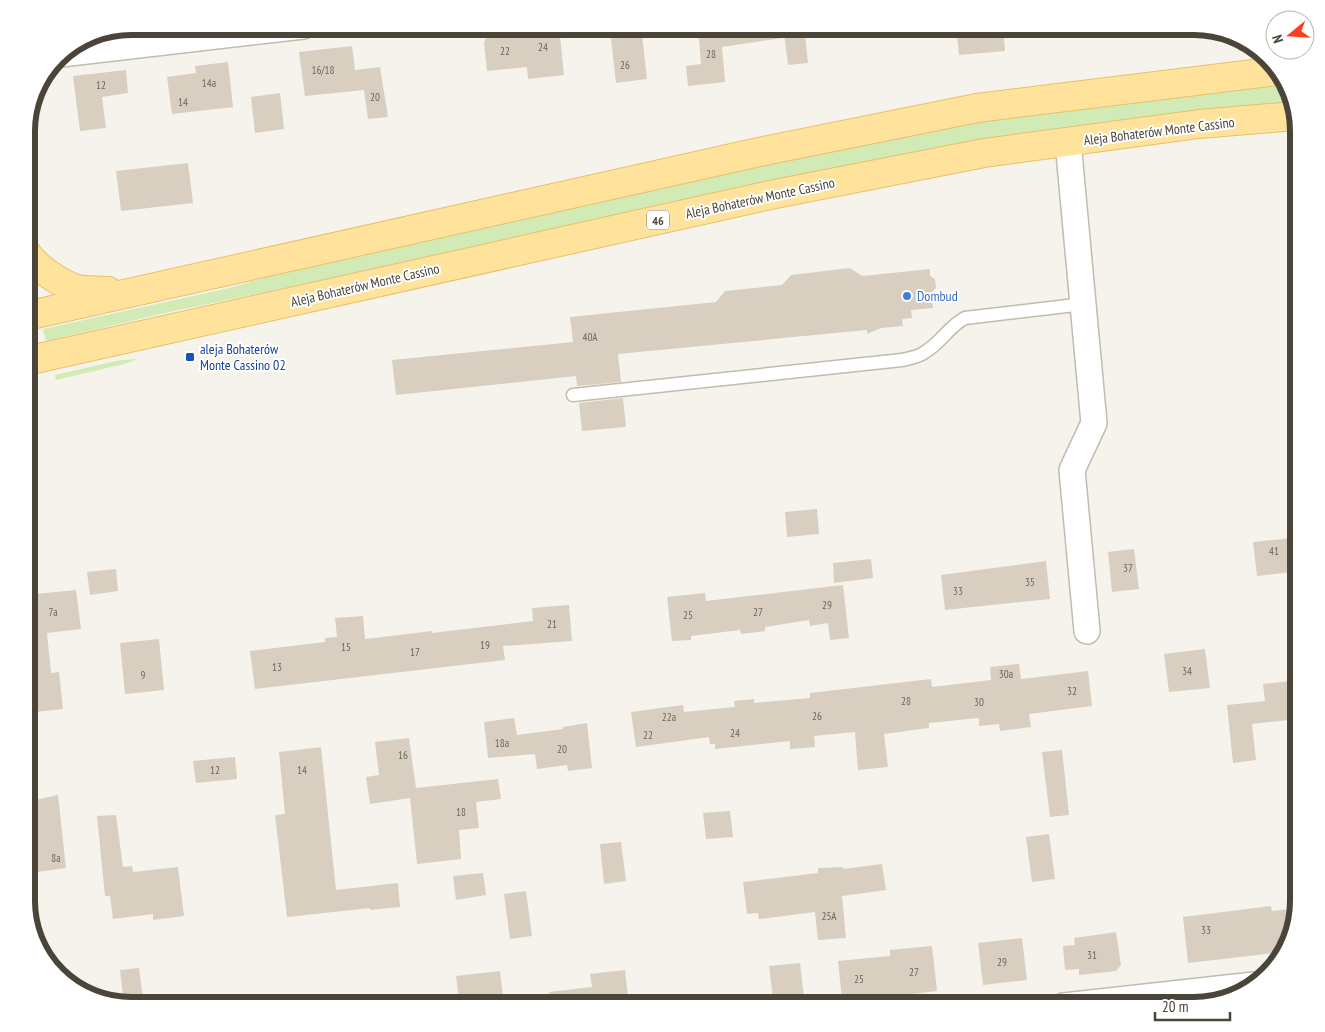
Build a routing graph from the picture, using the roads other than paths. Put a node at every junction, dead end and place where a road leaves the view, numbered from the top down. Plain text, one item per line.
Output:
1 (225, 35) edge
2 (77, 52) edge
3 (1269, 72) edge
4 (1289, 117) edge
5 (1068, 142) junction
6 (35, 262) edge
7 (130, 292) junction
8 (1084, 304) junction
9 (35, 314) edge
10 (35, 358) edge
11 (573, 395) dead end
12 (1087, 631) dead end
13 (1236, 987) edge
14 (1145, 997) edge

1 - 2 street
3 - 7 main road
4 - 5 main road, Aleja Bohaterów Monte Cassino / 46
5 - 8 street
5 - 10 main road, Aleja Bohaterów Monte Cassino / 46
6 - 7 main road
7 - 9 main road
8 - 11 lane
8 - 12 street
13 - 14 street

